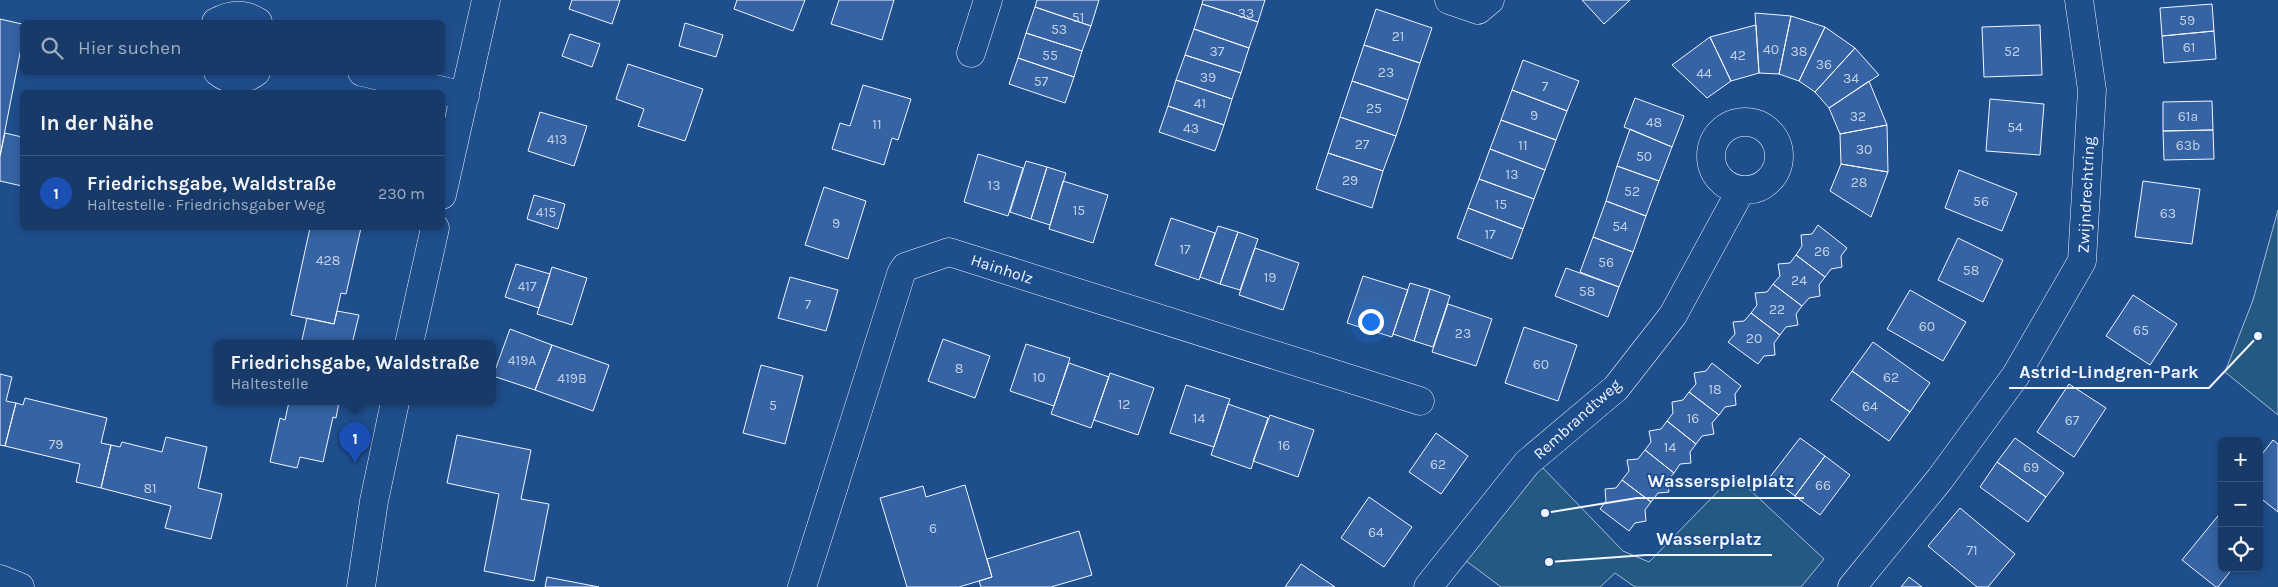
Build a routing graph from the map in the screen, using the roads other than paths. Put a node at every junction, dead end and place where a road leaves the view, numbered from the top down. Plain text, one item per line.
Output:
1 (486, 0) edge
2 (988, 0) edge
3 (1449, 0) edge
4 (1490, 0) edge
5 (2079, 0) edge
6 (220, 20) edge
7 (254, 20) edge
8 (971, 52) dead end
9 (224, 75) edge
10 (250, 75) edge
11 (375, 75) edge
12 (439, 90) edge
13 (445, 91) edge
14 (465, 96) junction
15 (445, 182) edge
16 (1741, 190) dead end
17 (435, 230) edge
18 (409, 340) edge
19 (1420, 401) dead end
20 (395, 405) edge
21 (0, 580) edge
22 (20, 587) edge
23 (361, 587) edge
24 (802, 587) edge
25 (1428, 587) edge
26 (1852, 587) edge

1 - 14 street
2 - 8 street
3 - 4 street
5 - 26 street, Zwijndrechtring
6 - 7 street
9 - 10 street
11 - 12 street
13 - 14 street
14 - 15 street
16 - 25 street, Rembrandtweg
17 - 18 street
19 - 24 street, Hainholz
20 - 23 street
21 - 22 street

